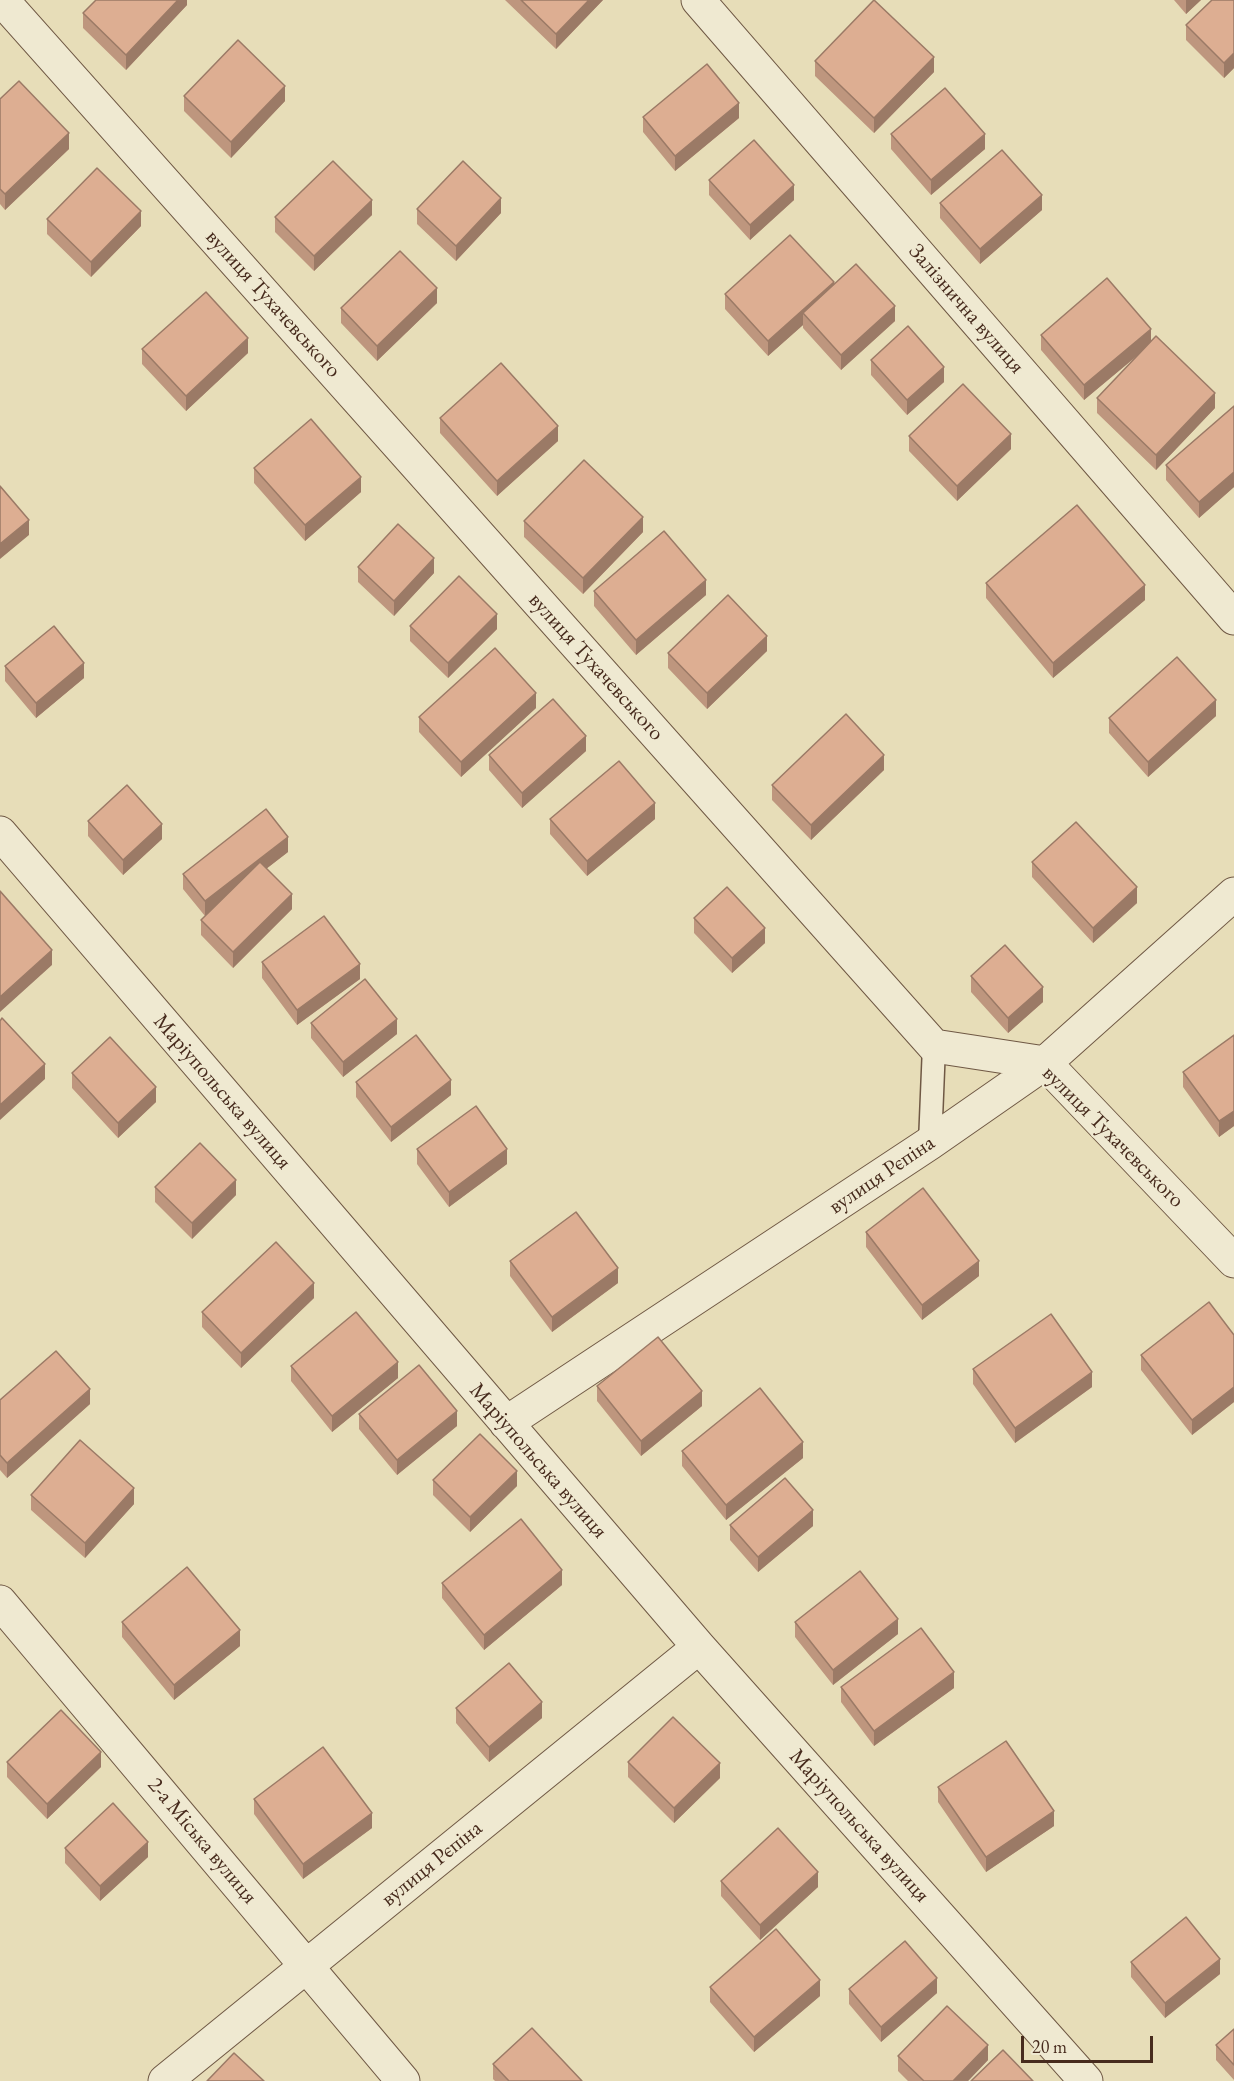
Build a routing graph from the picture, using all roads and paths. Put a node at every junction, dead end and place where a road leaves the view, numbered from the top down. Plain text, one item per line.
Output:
1 (2, 0) edge
2 (698, 0) edge
3 (1234, 618) edge
4 (0, 833) edge
5 (1234, 894) edge
6 (934, 1046) junction
7 (1045, 1063) junction
8 (930, 1143) junction
9 (1234, 1261) edge
10 (506, 1424) junction
11 (0, 1602) edge
12 (699, 1647) junction
13 (308, 1965) junction
14 (165, 2081) edge
15 (403, 2081) edge
16 (1086, 2081) edge

1 - 6 street, вулиця Тухачевського
2 - 3 street, Залізнична вулиця
4 - 10 street, Маріупольська вулиця
5 - 7 street, вулиця Рєпіна
6 - 7 street, вулиця Тухачевського
6 - 8 lane
7 - 8 street, вулиця Рєпіна
7 - 9 street, вулиця Тухачевського
8 - 10 street, вулиця Рєпіна
10 - 12 street, Маріупольська вулиця
11 - 13 street, 2-а Міська вулиця
12 - 13 street, вулиця Рєпіна
12 - 16 street, Маріупольська вулиця
13 - 14 street, вулиця Рєпіна
13 - 15 street, 2-а Міська вулиця

